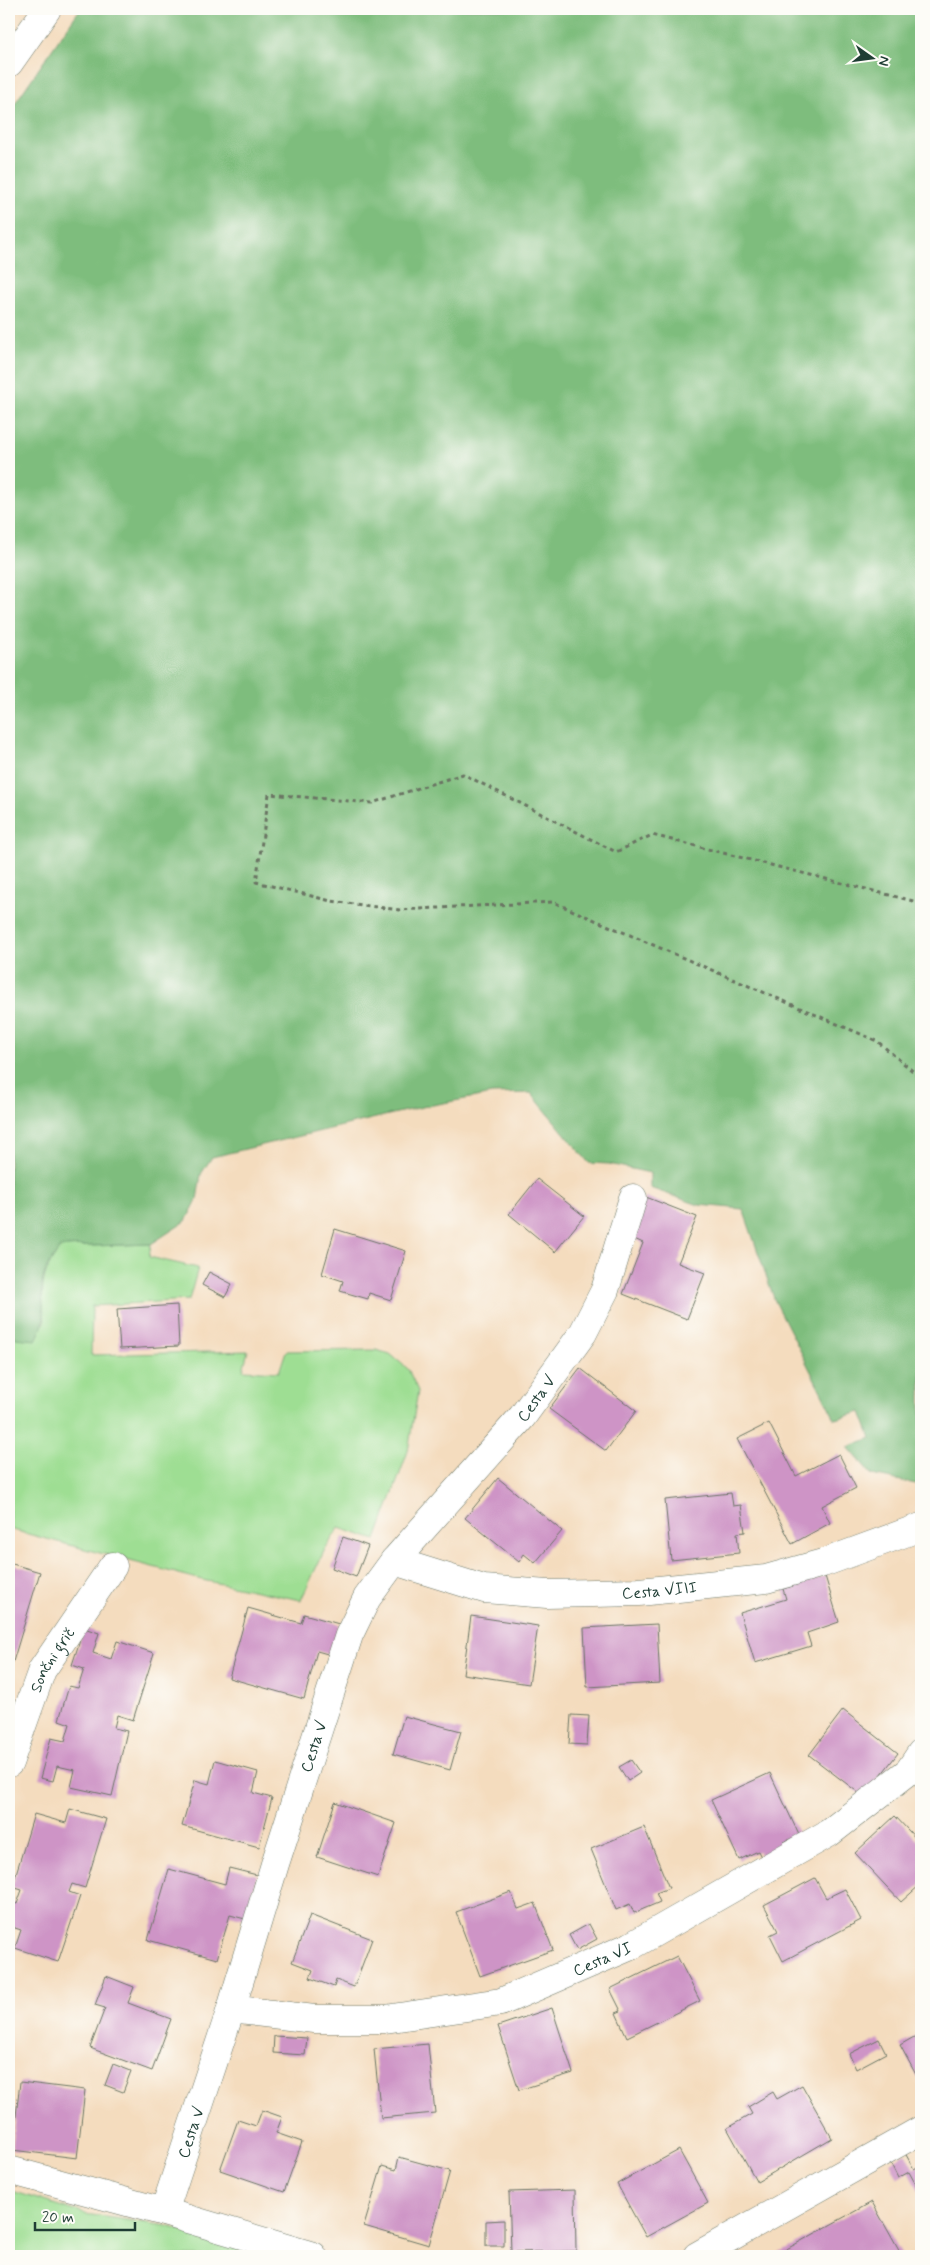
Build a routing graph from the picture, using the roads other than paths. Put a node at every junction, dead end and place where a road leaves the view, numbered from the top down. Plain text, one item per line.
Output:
1 (47, 9) edge
2 (9, 63) edge
3 (633, 1198) dead end
4 (921, 1527) edge
5 (394, 1560) junction
6 (114, 1566) dead end
7 (921, 1753) edge
8 (9, 1764) edge
9 (231, 2009) junction
10 (921, 2130) edge
11 (9, 2170) edge
12 (164, 2212) junction
13 (313, 2256) edge
14 (697, 2256) edge

1 - 2 street
3 - 5 street, Cesta V
4 - 5 street, Cesta VIII
5 - 9 street, Cesta V
6 - 8 street, Sončni grič
7 - 9 street, Cesta VI
9 - 12 street, Cesta V
10 - 14 street
11 - 12 street
12 - 13 street

